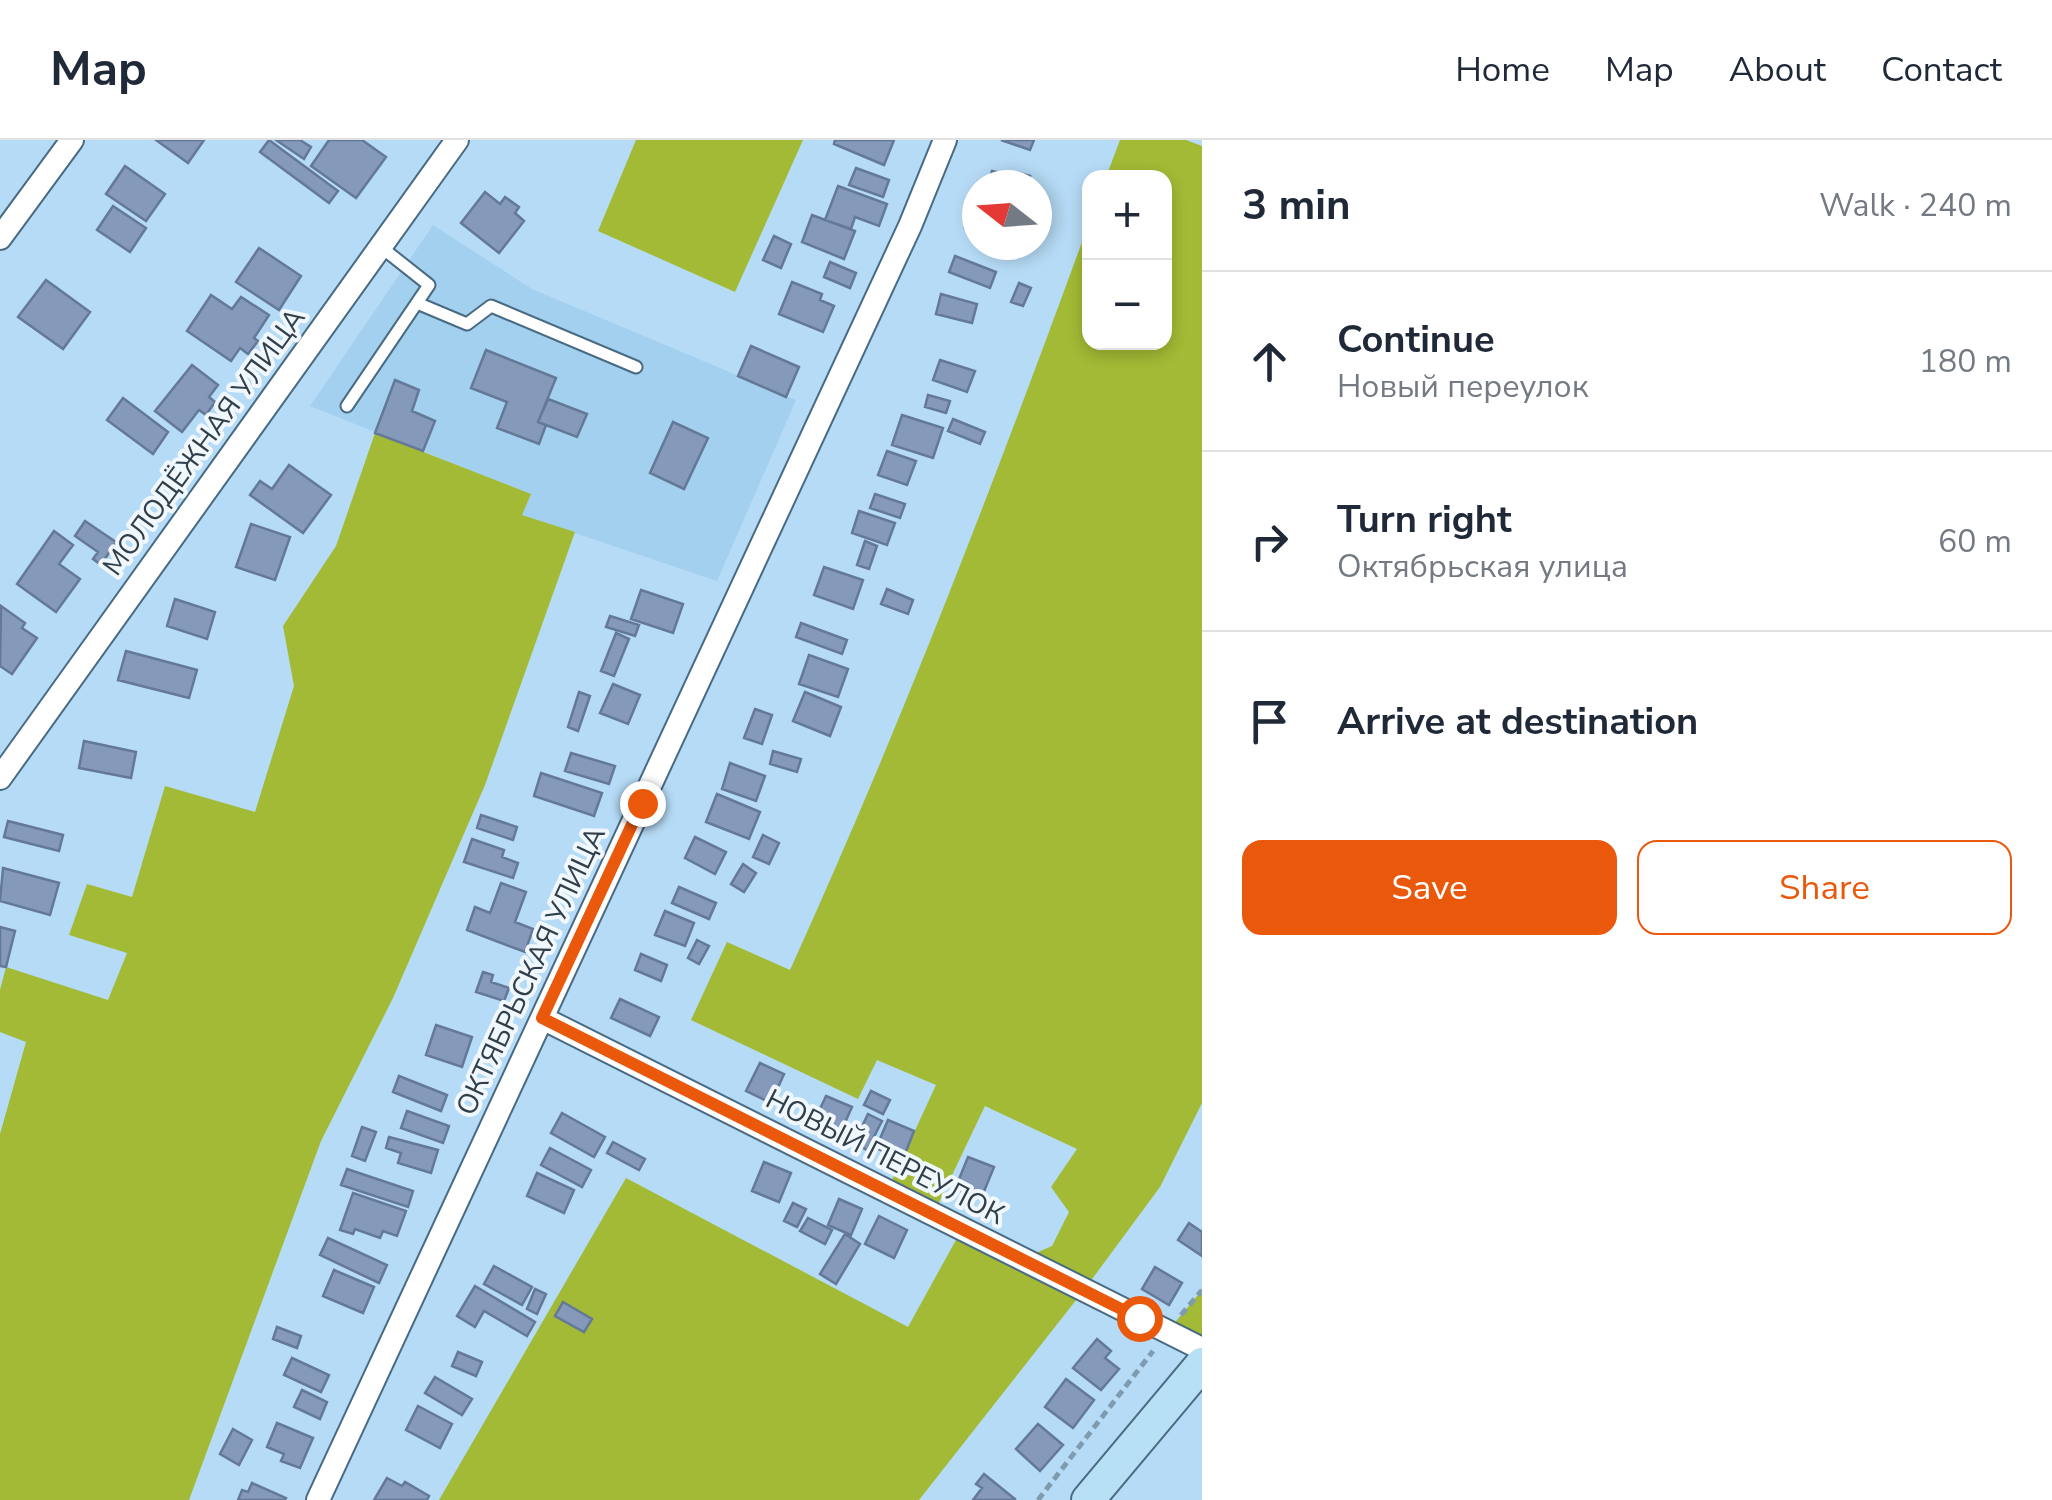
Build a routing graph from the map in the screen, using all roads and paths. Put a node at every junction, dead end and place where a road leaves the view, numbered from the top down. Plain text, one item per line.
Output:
1 (72, 140) edge
2 (457, 140) edge
3 (945, 140) edge
4 (0, 238) edge
5 (380, 246) junction
6 (417, 303) junction
7 (636, 367) dead end
8 (347, 406) dead end
9 (0, 778) edge
10 (542, 1018) junction
11 (1202, 1290) edge
12 (1167, 1332) junction
13 (1202, 1349) edge
14 (1202, 1364) edge
15 (318, 1500) edge
16 (1038, 1500) edge
17 (1088, 1500) edge

1 - 4 street
2 - 5 street, МОЛОДЁЖНАЯ УЛИЦА
3 - 10 street, ОКТЯБРЬСКАЯ УЛИЦА
5 - 6 lane
5 - 9 street, МОЛОДЁЖНАЯ УЛИЦА
6 - 7 lane
6 - 8 lane
10 - 12 street, НОВЫЙ ПЕРЕУЛОК
10 - 15 street, ОКТЯБРЬСКАЯ УЛИЦА
11 - 12 path
12 - 13 street, НОВЫЙ ПЕРЕУЛОК
12 - 16 path
14 - 17 street

